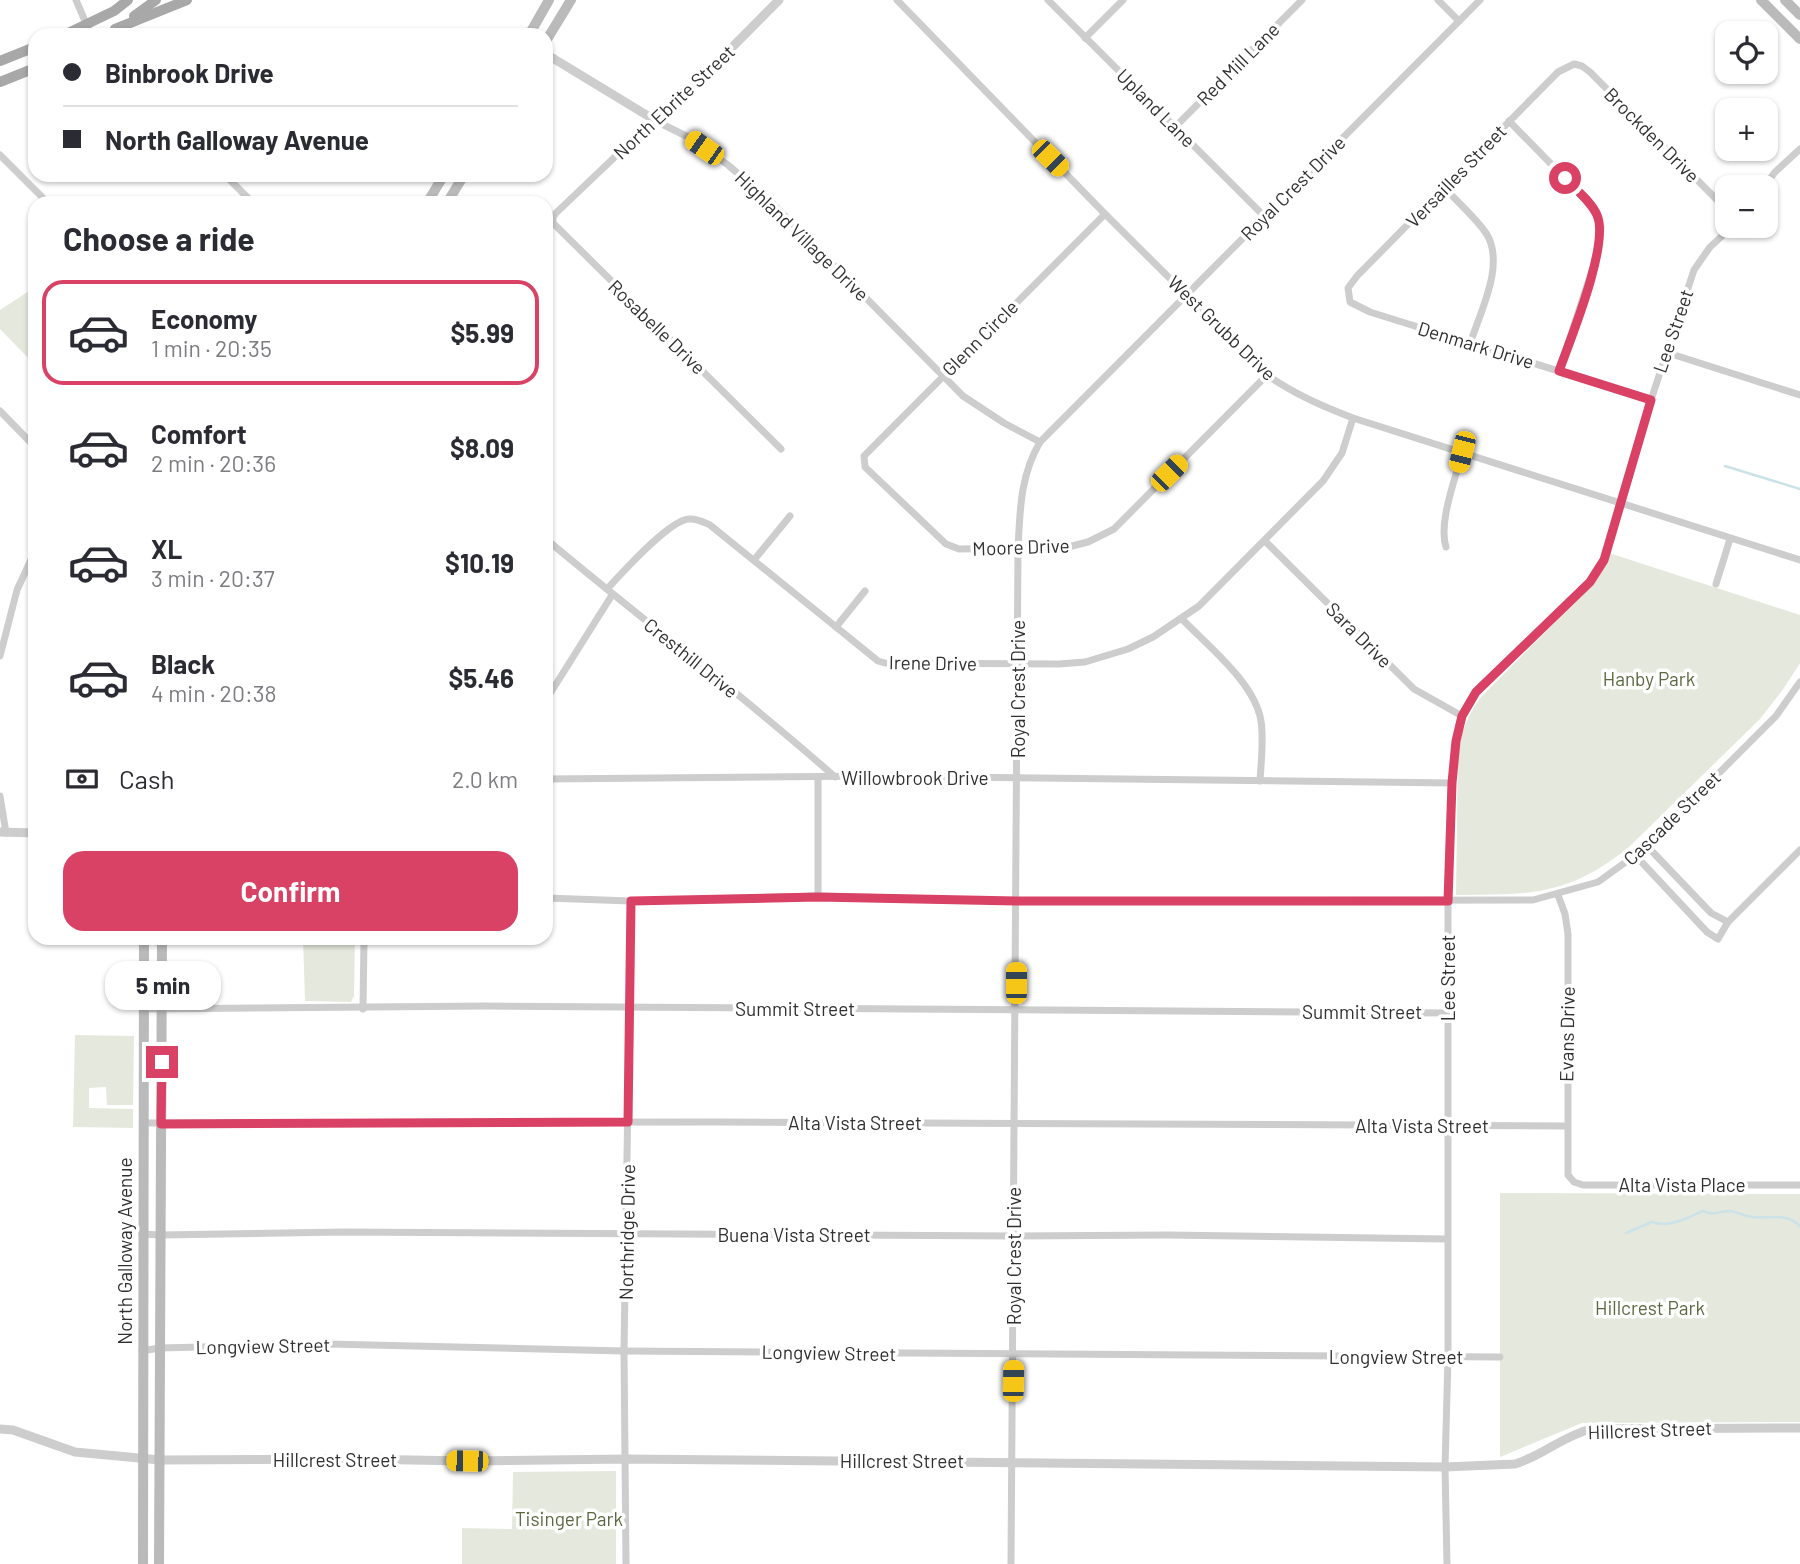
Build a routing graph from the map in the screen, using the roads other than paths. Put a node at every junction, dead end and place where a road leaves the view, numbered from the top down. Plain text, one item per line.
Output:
1 (76, 0) edge
2 (128, 0) edge
3 (156, 0) edge
4 (187, 0) edge
5 (548, 0) edge
6 (570, 0) edge
7 (779, 0) edge
8 (897, 0) edge
9 (1048, 0) edge
10 (1123, 0) edge
11 (1302, 0) edge
12 (1438, 0) edge
13 (1480, 0) edge
14 (1761, 0) edge
15 (1785, 0) edge
16 (1800, 15) edge
17 (1459, 21) junction
18 (87, 28) edge
19 (91, 28) edge
20 (116, 28) edge
21 (120, 28) edge
22 (533, 28) edge
23 (553, 29) edge
24 (1086, 38) junction
25 (1800, 38) edge
26 (28, 50) edge
27 (553, 58) edge
28 (0, 61) edge
29 (1574, 64) joint
30 (28, 71) edge
31 (0, 82) edge
32 (1509, 121) junction
33 (658, 122) junction
34 (1175, 127) junction
35 (1800, 149) edge
36 (0, 155) edge
37 (1774, 175) edge
38 (232, 182) edge
39 (1445, 188) junction
40 (41, 196) edge
41 (246, 196) edge
42 (1715, 199) edge
43 (567, 203) joint
44 (1105, 214) junction
45 (553, 217) edge
46 (1265, 217) junction
47 (553, 224) edge
48 (1720, 238) edge
49 (1187, 294) junction
50 (1348, 295) joint
51 (1470, 344) junction
52 (1665, 352) junction
53 (1559, 371) junction
54 (1267, 374) junction
55 (944, 375) junction
56 (1800, 395) edge
57 (1651, 400) junction
58 (0, 411) edge
59 (1353, 418) junction
60 (28, 440) edge
61 (1040, 442) junction
62 (781, 449) dead end
63 (1462, 452) junction
64 (865, 467) joint
65 (1620, 501) junction
66 (790, 516) dead end
67 (1730, 538) junction
68 (1265, 541) junction
69 (553, 545) edge
70 (1446, 547) dead end
71 (1018, 549) junction
72 (754, 560) junction
73 (1800, 560) edge
74 (28, 566) edge
75 (1716, 584) dead end
76 (865, 591) dead end
77 (609, 592) junction
78 (1182, 619) junction
79 (836, 627) junction
80 (0, 656) edge
81 (1018, 664) junction
82 (1800, 682) edge
83 (553, 688) edge
84 (1462, 716) junction
85 (818, 777) junction
86 (835, 778) junction
87 (1017, 778) junction
88 (553, 779) edge
89 (1261, 781) junction
90 (1452, 783) junction
91 (0, 796) edge
92 (3, 832) edge
93 (28, 833) edge
94 (1647, 846) junction
95 (1800, 850) edge
96 (1636, 856) junction
97 (1558, 895) junction
98 (818, 897) junction
99 (553, 898) edge
100 (631, 901) junction
101 (1016, 901) junction
102 (1448, 901) junction
103 (1728, 922) junction
104 (144, 945) edge
105 (162, 945) edge
106 (364, 945) edge
107 (142, 1009) junction
108 (162, 1009) junction
109 (363, 1009) junction
110 (629, 1009) junction
111 (1015, 1010) junction
112 (1448, 1013) junction
113 (628, 1122) junction
114 (143, 1123) junction
115 (161, 1124) junction
116 (1014, 1124) junction
117 (1566, 1126) junction
118 (1447, 1127) junction
119 (1568, 1175) joint
120 (1800, 1185) edge
121 (142, 1234) junction
122 (628, 1234) junction
123 (160, 1235) junction
124 (1014, 1236) junction
125 (1447, 1239) junction
126 (142, 1346) junction
127 (159, 1348) junction
128 (624, 1351) junction
129 (1013, 1354) junction
130 (1448, 1357) junction
131 (1500, 1357) dead end
132 (1800, 1428) edge
133 (0, 1429) edge
134 (144, 1459) junction
135 (626, 1459) junction
136 (160, 1460) junction
137 (1012, 1461) junction
138 (1445, 1467) junction
139 (143, 1564) edge
140 (159, 1564) edge
141 (626, 1564) edge
142 (1011, 1564) edge
143 (1447, 1564) edge

1 - 18 street
2 - 19 main road
3 - 20 main road
4 - 21 main road
5 - 22 main road
6 - 23 main road
7 - 33 street, North Ebrite Street
8 - 44 street, West Grubb Drive
9 - 24 street, Upland Lane
10 - 24 street
11 - 34 street, Red Mill Lane
12 - 17 street
13 - 17 street, Royal Crest Drive
14 - 25 main road
15 - 16 main road
17 - 46 street, Royal Crest Drive
24 - 34 street, Upland Lane
26 - 28 main road
27 - 33 street, Highland Village Drive
29 - 32 street, Versailles Street
29 - 42 street, Brockden Drive
30 - 31 main road
32 - 39 street, Versailles Street
32 - 53 street
33 - 43 street, North Ebrite Street
33 - 55 street, Highland Village Drive
34 - 46 street, Upland Lane
35 - 37 street
36 - 40 street
38 - 41 street
39 - 50 street, Versailles Street
39 - 51 street
43 - 45 street, Rosabelle Drive
44 - 49 street, West Grubb Drive
44 - 55 street, Glenn Circle
46 - 49 street, Royal Crest Drive
47 - 62 street, Rosabelle Drive
48 - 52 street, Lee Street
49 - 54 street, West Grubb Drive
49 - 61 street, Royal Crest Drive
50 - 51 street, Denmark Drive
51 - 53 street, Denmark Drive
52 - 56 street
52 - 57 street, Lee Street
53 - 57 street, Denmark Drive
54 - 59 street, West Grubb Drive
54 - 71 street, Moore Drive
55 - 61 street, Highland Village Drive
55 - 64 street, Glenn Circle
57 - 65 street, Lee Street
58 - 60 street
59 - 63 street, West Grubb Drive
59 - 68 street, Irene Drive
61 - 71 street, Royal Crest Drive
63 - 65 street, West Grubb Drive
63 - 70 street
64 - 71 street, Moore Drive
65 - 67 street, West Grubb Drive
65 - 84 street, Lee Street
66 - 72 street
67 - 73 street, West Grubb Drive
67 - 75 street
68 - 78 street, Irene Drive
68 - 84 street, Sara Drive
69 - 77 street, Cresthill Drive
71 - 81 street, Royal Crest Drive
72 - 77 street, Irene Drive
72 - 79 street, Irene Drive
74 - 80 street
76 - 79 street
77 - 83 street
77 - 86 street, Cresthill Drive
78 - 81 street, Irene Drive
78 - 89 street
79 - 81 street, Irene Drive
81 - 87 street, Royal Crest Drive
82 - 94 street, Cascade Street
84 - 90 street, Lee Street
85 - 86 street, Willowbrook Drive
85 - 88 street, Willowbrook Drive
85 - 98 street
86 - 87 street, Willowbrook Drive
87 - 89 street, Willowbrook Drive
87 - 101 street, Royal Crest Drive
89 - 90 street, Willowbrook Drive
90 - 102 street, Lee Street
91 - 92 street
92 - 93 street
94 - 96 street, Cascade Street
94 - 103 street
95 - 103 street
96 - 97 street, Cascade Street
96 - 103 street
97 - 102 street, Cascade Street
97 - 117 street, Evans Drive
98 - 100 street, Cascade Street
98 - 101 street, Cascade Street
99 - 100 street, Cascade Street
100 - 110 street, Northridge Drive
101 - 102 street, Cascade Street
101 - 111 street, Royal Crest Drive
102 - 112 street, Lee Street
104 - 107 main road, North Galloway Avenue
105 - 108 main road, North Galloway Avenue
106 - 109 street
107 - 108 street, Summit Street
107 - 114 main road, North Galloway Avenue
108 - 109 street, Summit Street
108 - 115 main road, North Galloway Avenue
109 - 110 street, Summit Street
110 - 111 street, Summit Street
110 - 113 street, Northridge Drive
111 - 112 street, Summit Street
111 - 116 street, Royal Crest Drive
112 - 118 street, Lee Street
113 - 115 street, Alta Vista Street
113 - 116 street, Alta Vista Street
113 - 122 street, Northridge Drive
114 - 115 street, Alta Vista Street
114 - 121 main road, North Galloway Avenue
115 - 123 main road, North Galloway Avenue
116 - 118 street, Alta Vista Street
116 - 124 street, Royal Crest Drive
117 - 118 street, Alta Vista Street
117 - 119 street, Evans Drive
118 - 125 street, Lee Street
119 - 120 street, Alta Vista Place
121 - 123 street, Buena Vista Street
121 - 126 main road, North Galloway Avenue
122 - 123 street, Buena Vista Street
122 - 124 street, Buena Vista Street
122 - 128 street, Northridge Drive
123 - 127 main road, North Galloway Avenue
124 - 125 street, Buena Vista Street
124 - 129 street, Royal Crest Drive
125 - 130 street, Lee Street
126 - 127 street
126 - 134 main road, North Galloway Avenue
127 - 128 street, Longview Street
127 - 136 main road, North Galloway Avenue
128 - 129 street, Longview Street
128 - 135 street, Northridge Drive
129 - 130 street, Longview Street
129 - 137 street, Royal Crest Drive
130 - 131 street, Longview Street
130 - 138 street, Lee Street
132 - 138 street, Hillcrest Street
133 - 134 street, Hillcrest Street
134 - 136 street, Hillcrest Street
134 - 139 main road, North Galloway Avenue
135 - 136 street, Hillcrest Street
135 - 137 street, Hillcrest Street
135 - 141 street, Northridge Drive
136 - 140 main road, North Galloway Avenue
137 - 138 street, Hillcrest Street
137 - 142 street, Royal Crest Drive
138 - 143 street, Lee Street

